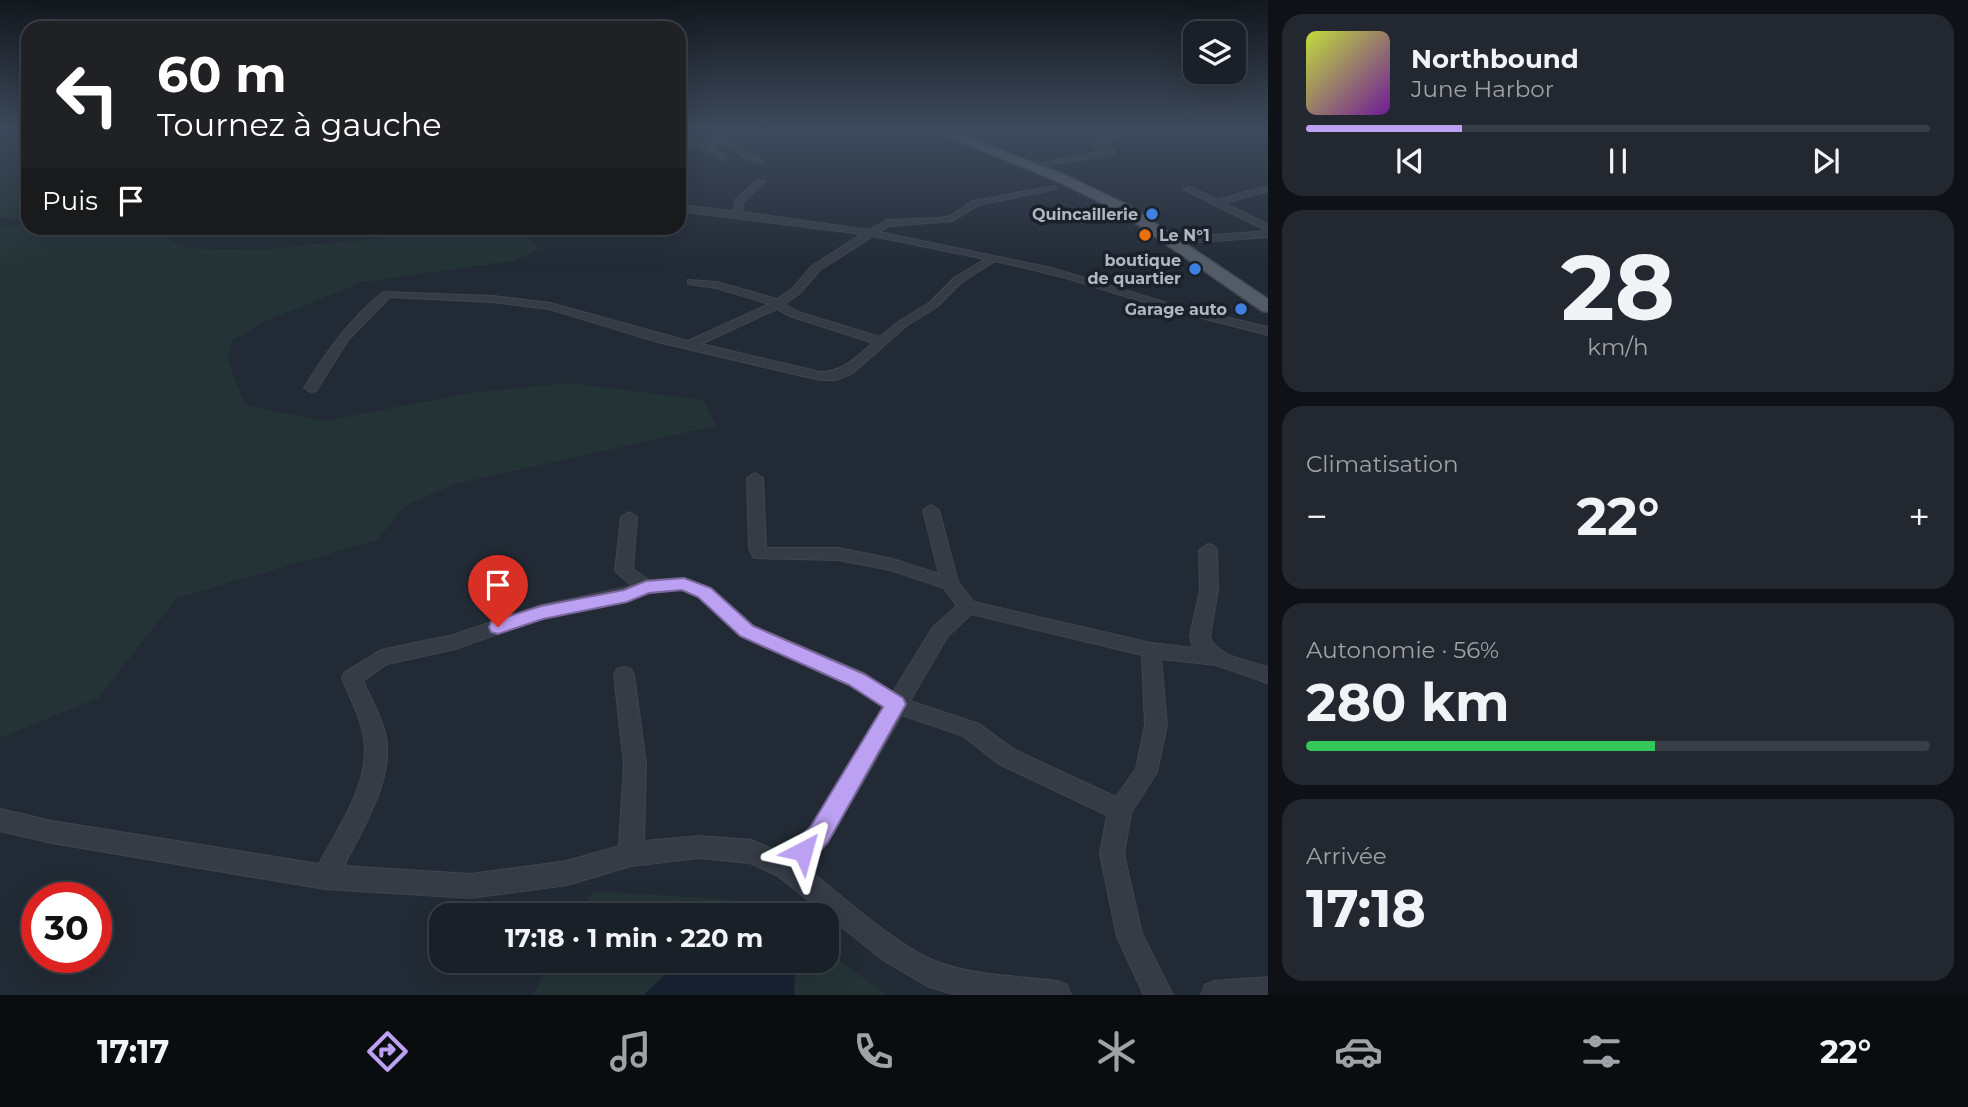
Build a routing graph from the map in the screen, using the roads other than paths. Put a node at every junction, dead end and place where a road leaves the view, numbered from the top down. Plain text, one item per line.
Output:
1 (1049, 173) edge
2 (761, 182) dead end
3 (1052, 188) dead end
4 (1268, 188) edge
5 (1187, 189) dead end
6 (1216, 203) junction
7 (686, 209) edge
8 (737, 213) junction
9 (1268, 228) edge
10 (1268, 234) edge
11 (872, 235) junction
12 (1172, 241) junction
13 (993, 258) junction
14 (692, 282) dead end
15 (778, 304) junction
16 (1268, 307) edge
17 (1268, 331) edge
18 (884, 342) junction
19 (690, 345) junction
20 (312, 388) dead end
21 (755, 478) dead end
22 (931, 510) dead end
23 (629, 517) dead end
24 (1208, 550) dead end
25 (950, 584) junction
26 (646, 587) junction
27 (968, 607) junction
28 (1152, 650) junction
29 (1217, 658) junction
30 (624, 675) dead end
31 (1268, 675) edge
32 (895, 704) junction
33 (1120, 810) junction
34 (0, 820) edge
35 (631, 854) junction
36 (787, 869) junction
37 (325, 877) junction
38 (1268, 990) edge
39 (1057, 995) edge
40 (1159, 995) edge
41 (1215, 995) edge

1 - 12 main road
2 - 8 street
3 - 11 street
4 - 6 street
5 - 6 street
6 - 9 street
7 - 8 street
8 - 11 street
10 - 12 street
11 - 13 street
11 - 15 street
12 - 16 main road
13 - 17 street
13 - 18 street
14 - 15 street
15 - 18 street
15 - 19 street
18 - 19 street
19 - 20 street
21 - 25 street
22 - 25 street
23 - 26 street
24 - 29 street
25 - 27 street
26 - 32 street
26 - 37 street
27 - 28 street
27 - 32 street
28 - 29 street
28 - 33 street
29 - 31 street
30 - 35 street
32 - 33 street
32 - 36 street
33 - 40 street
34 - 37 street
35 - 36 street
35 - 37 street
36 - 39 street
38 - 41 street

